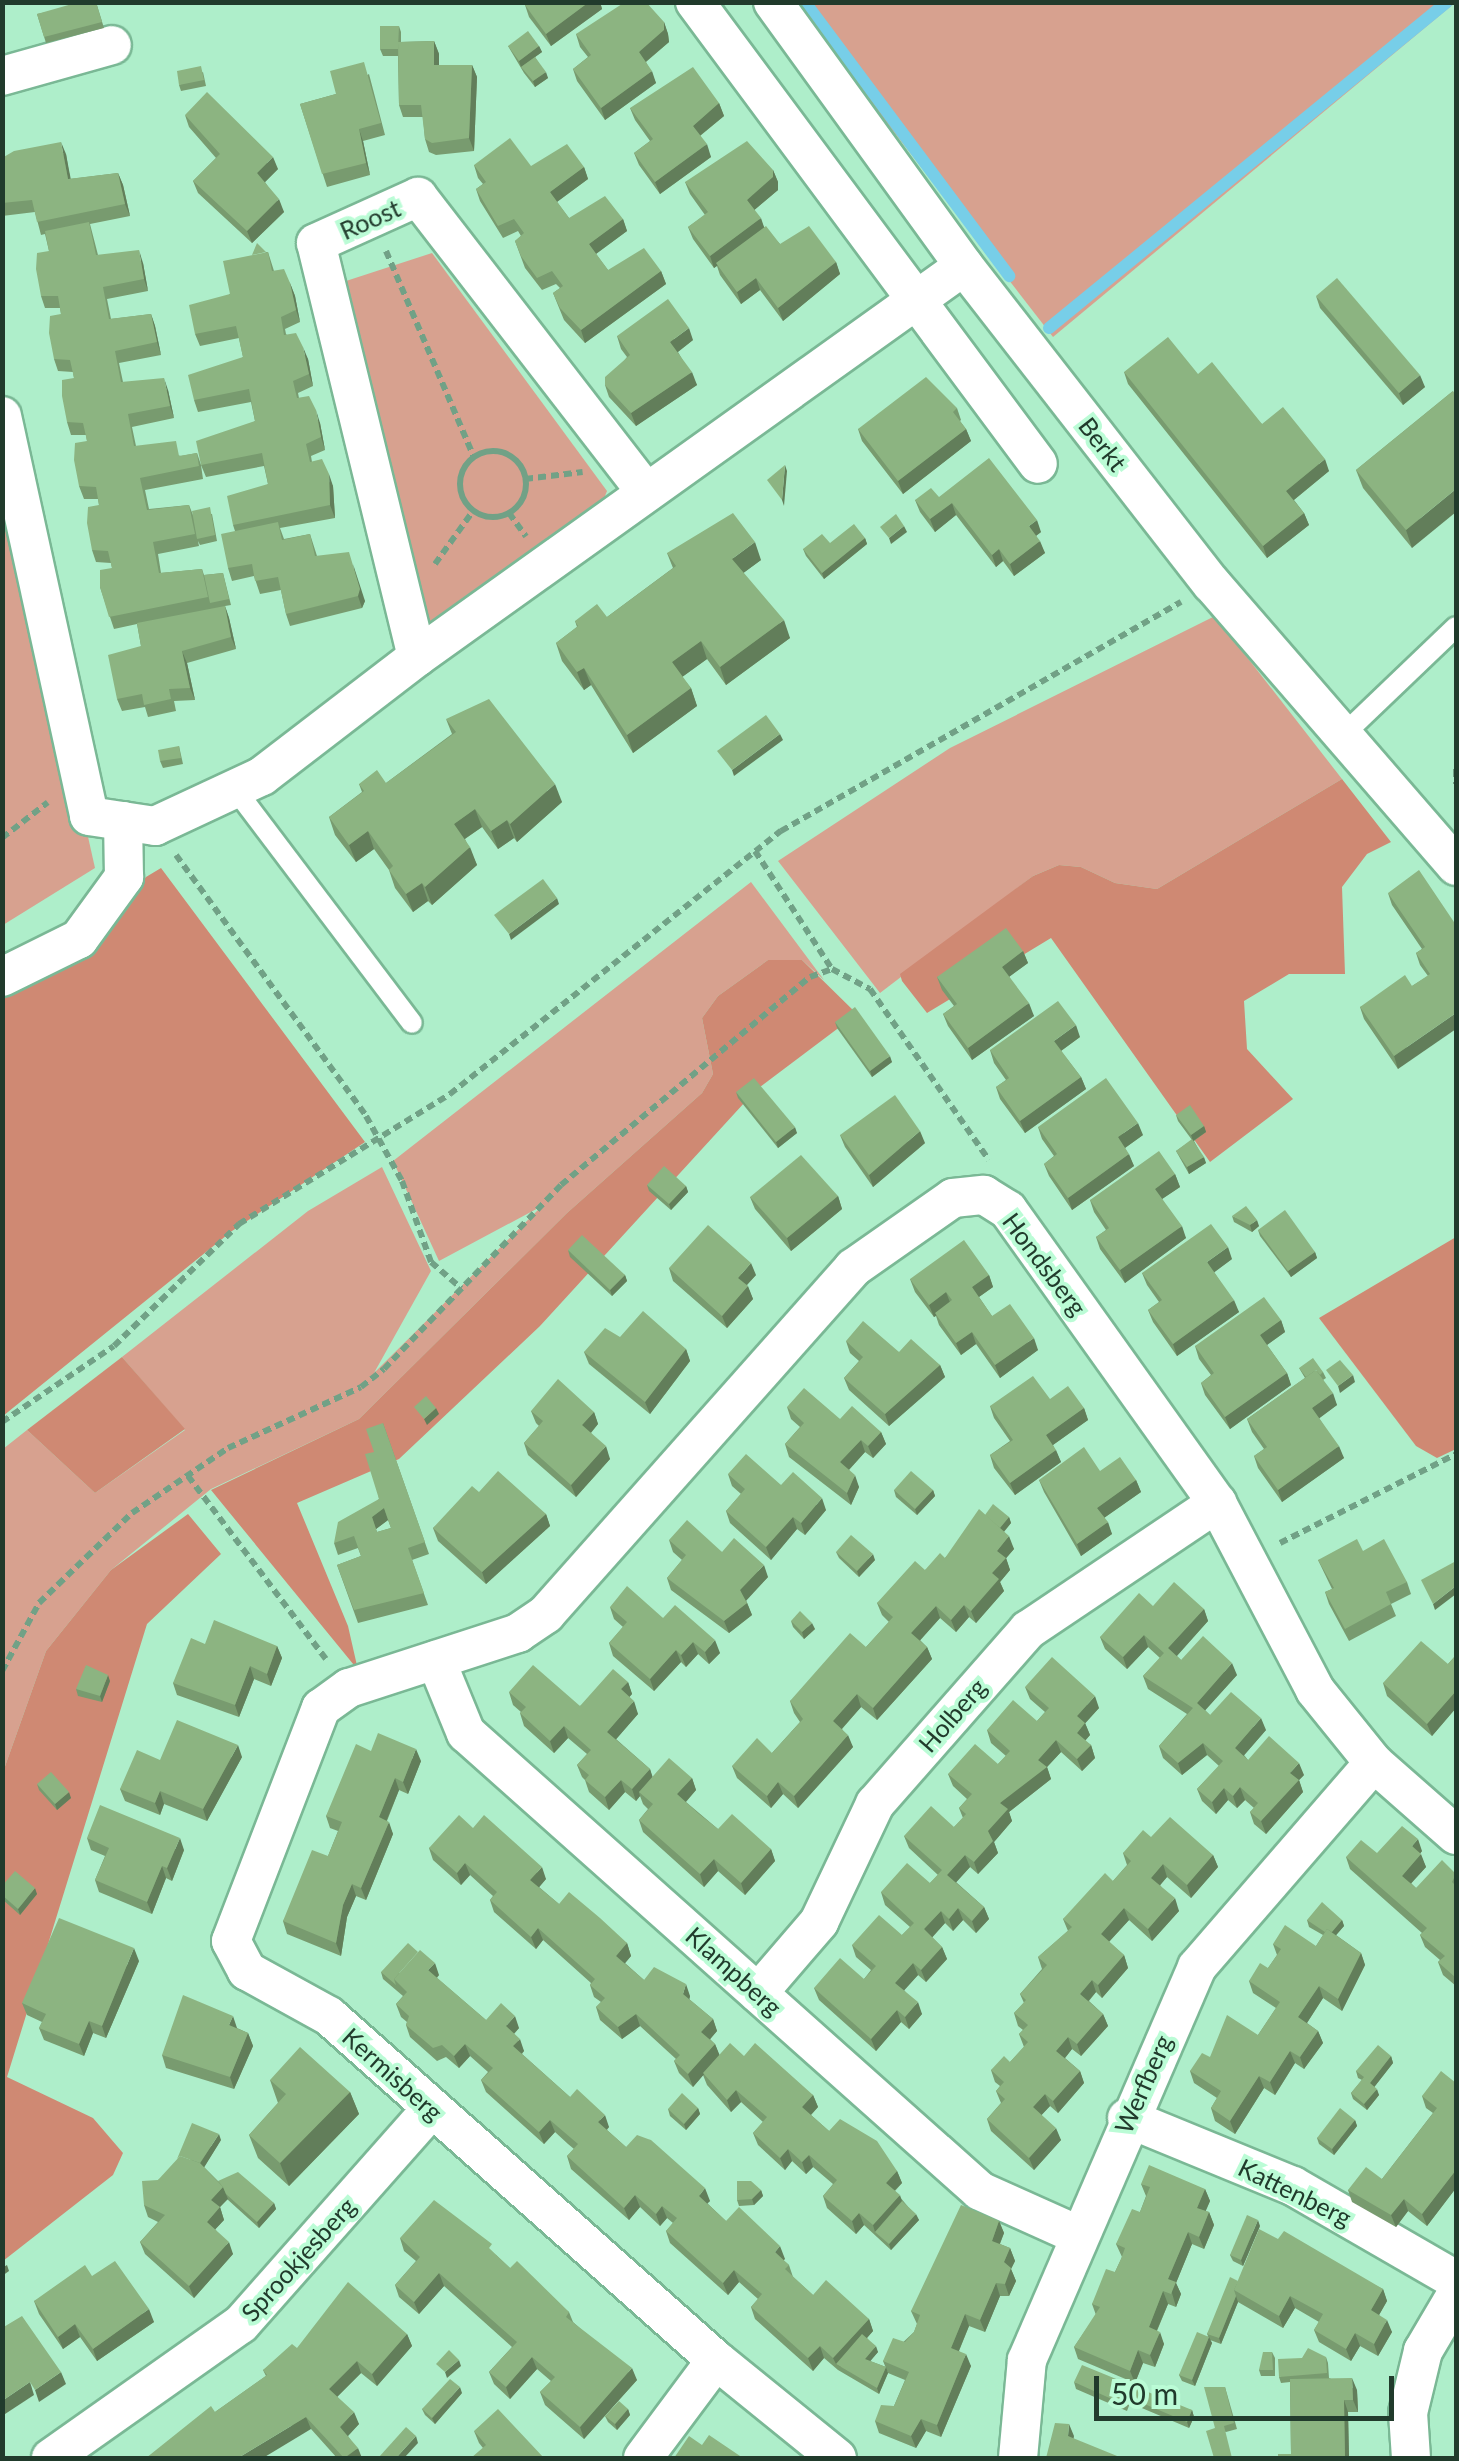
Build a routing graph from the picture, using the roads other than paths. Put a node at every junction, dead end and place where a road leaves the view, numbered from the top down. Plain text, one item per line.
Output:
1 (695, 2) edge
2 (774, 2) edge
3 (112, 45) dead end
4 (2, 76) edge
5 (964, 266) junction
6 (916, 300) junction
7 (2, 416) edge
8 (1038, 464) dead end
9 (635, 479) junction
10 (1456, 627) edge
11 (417, 657) junction
12 (1343, 735) junction
13 (235, 789) junction
14 (139, 823) junction
15 (1456, 866) edge
16 (2, 977) edge
17 (412, 1023) dead end
18 (1217, 1503) junction
19 (436, 1660) junction
20 (1374, 1763) junction
21 (1456, 1835) edge
22 (758, 1993) junction
23 (431, 2110) junction
24 (1127, 2118) junction
25 (1078, 2236) junction
26 (1456, 2280) edge
27 (1456, 2295) edge
28 (716, 2360) junction
29 (50, 2458) edge
30 (643, 2458) edge
31 (837, 2458) edge
32 (1018, 2458) edge
33 (1411, 2458) edge

1 - 6 street
2 - 5 street, Berkt
3 - 4 street
5 - 6 street
5 - 12 street, Berkt
6 - 8 street
6 - 9 street
7 - 14 street
9 - 11 street
9 - 11 street, Roost
10 - 12 lane
11 - 13 street
12 - 15 street, Berkt
13 - 14 street
13 - 17 lane
14 - 16 street
18 - 19 street, Hondsberg
18 - 20 street, Hondsberg
18 - 22 street, Holberg
19 - 22 street, Klampberg
19 - 23 street, Kermisberg
20 - 21 street, Hondsberg
20 - 24 street, Werfberg
22 - 25 street, Klampberg
23 - 28 street, Kermisberg
23 - 29 street, Sprookjesberg
24 - 25 street, Werfberg
24 - 26 street, Kattenberg
25 - 32 street, Werfberg
27 - 33 street
28 - 30 street
28 - 31 street, Kermisberg

